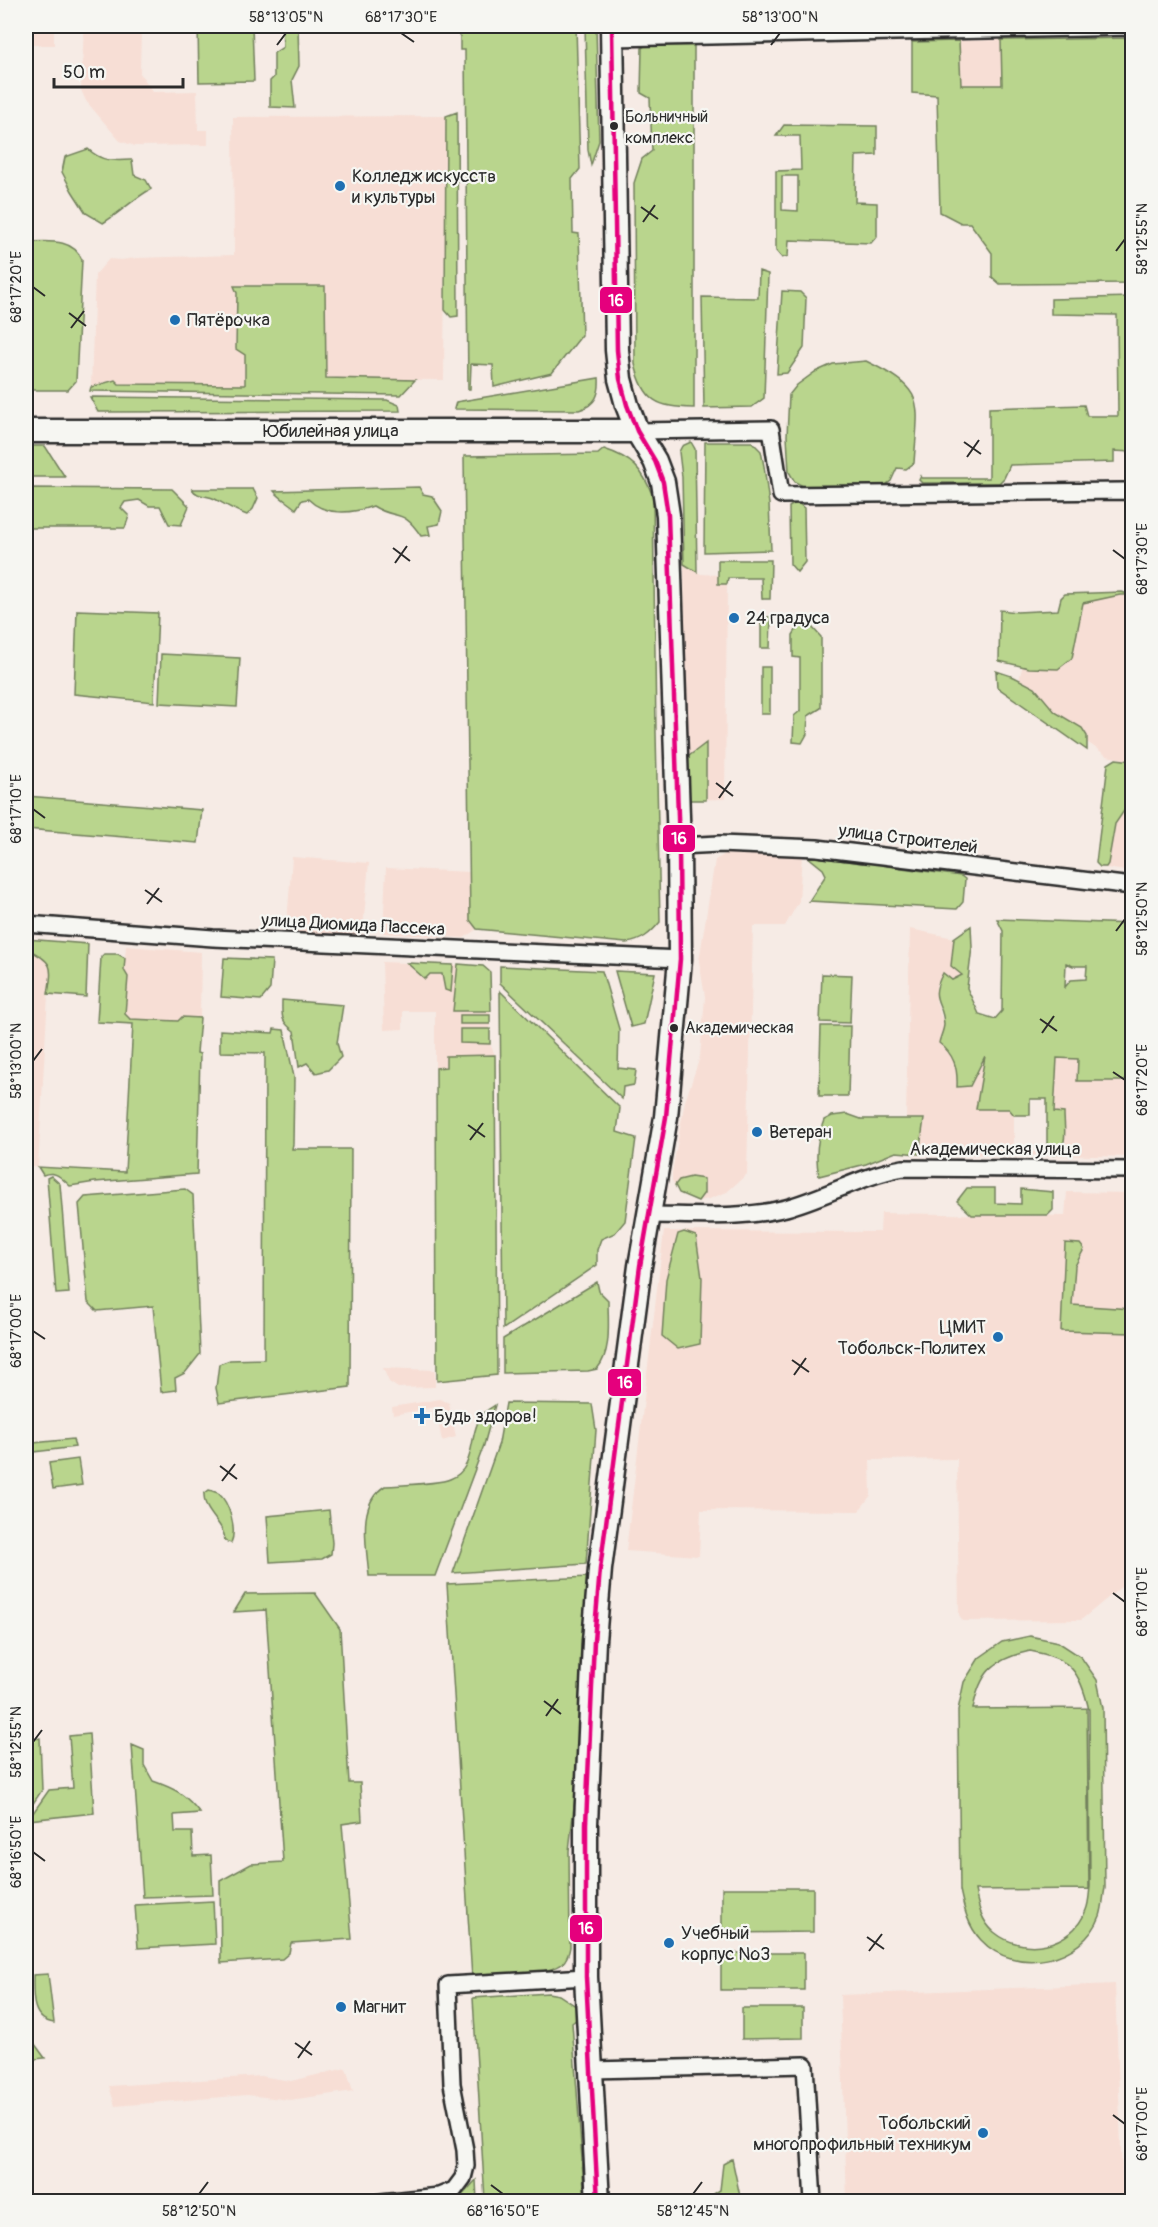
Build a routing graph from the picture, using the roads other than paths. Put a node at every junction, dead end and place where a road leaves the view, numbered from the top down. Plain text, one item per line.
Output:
1 (1132, 27) edge
2 (612, 32) edge
3 (26, 430) edge
4 (637, 431) junction
5 (1132, 494) edge
6 (679, 846) junction
7 (1132, 886) edge
8 (26, 924) edge
9 (680, 959) junction
10 (1132, 1170) edge
11 (649, 1215) junction
12 (586, 1977) junction
13 (592, 2070) junction
14 (381, 2202) edge
15 (598, 2202) edge
16 (813, 2202) edge

1 - 2 street
2 - 4 main road
3 - 4 main road, Юбилейная улица
4 - 5 street
4 - 6 main road
6 - 7 street, улица Строителей
6 - 9 main road
8 - 9 street, улица Диомида Пассека
9 - 11 main road
10 - 11 street, Академическая улица
11 - 12 main road
12 - 13 main road
12 - 14 street
13 - 15 main road
13 - 16 street

